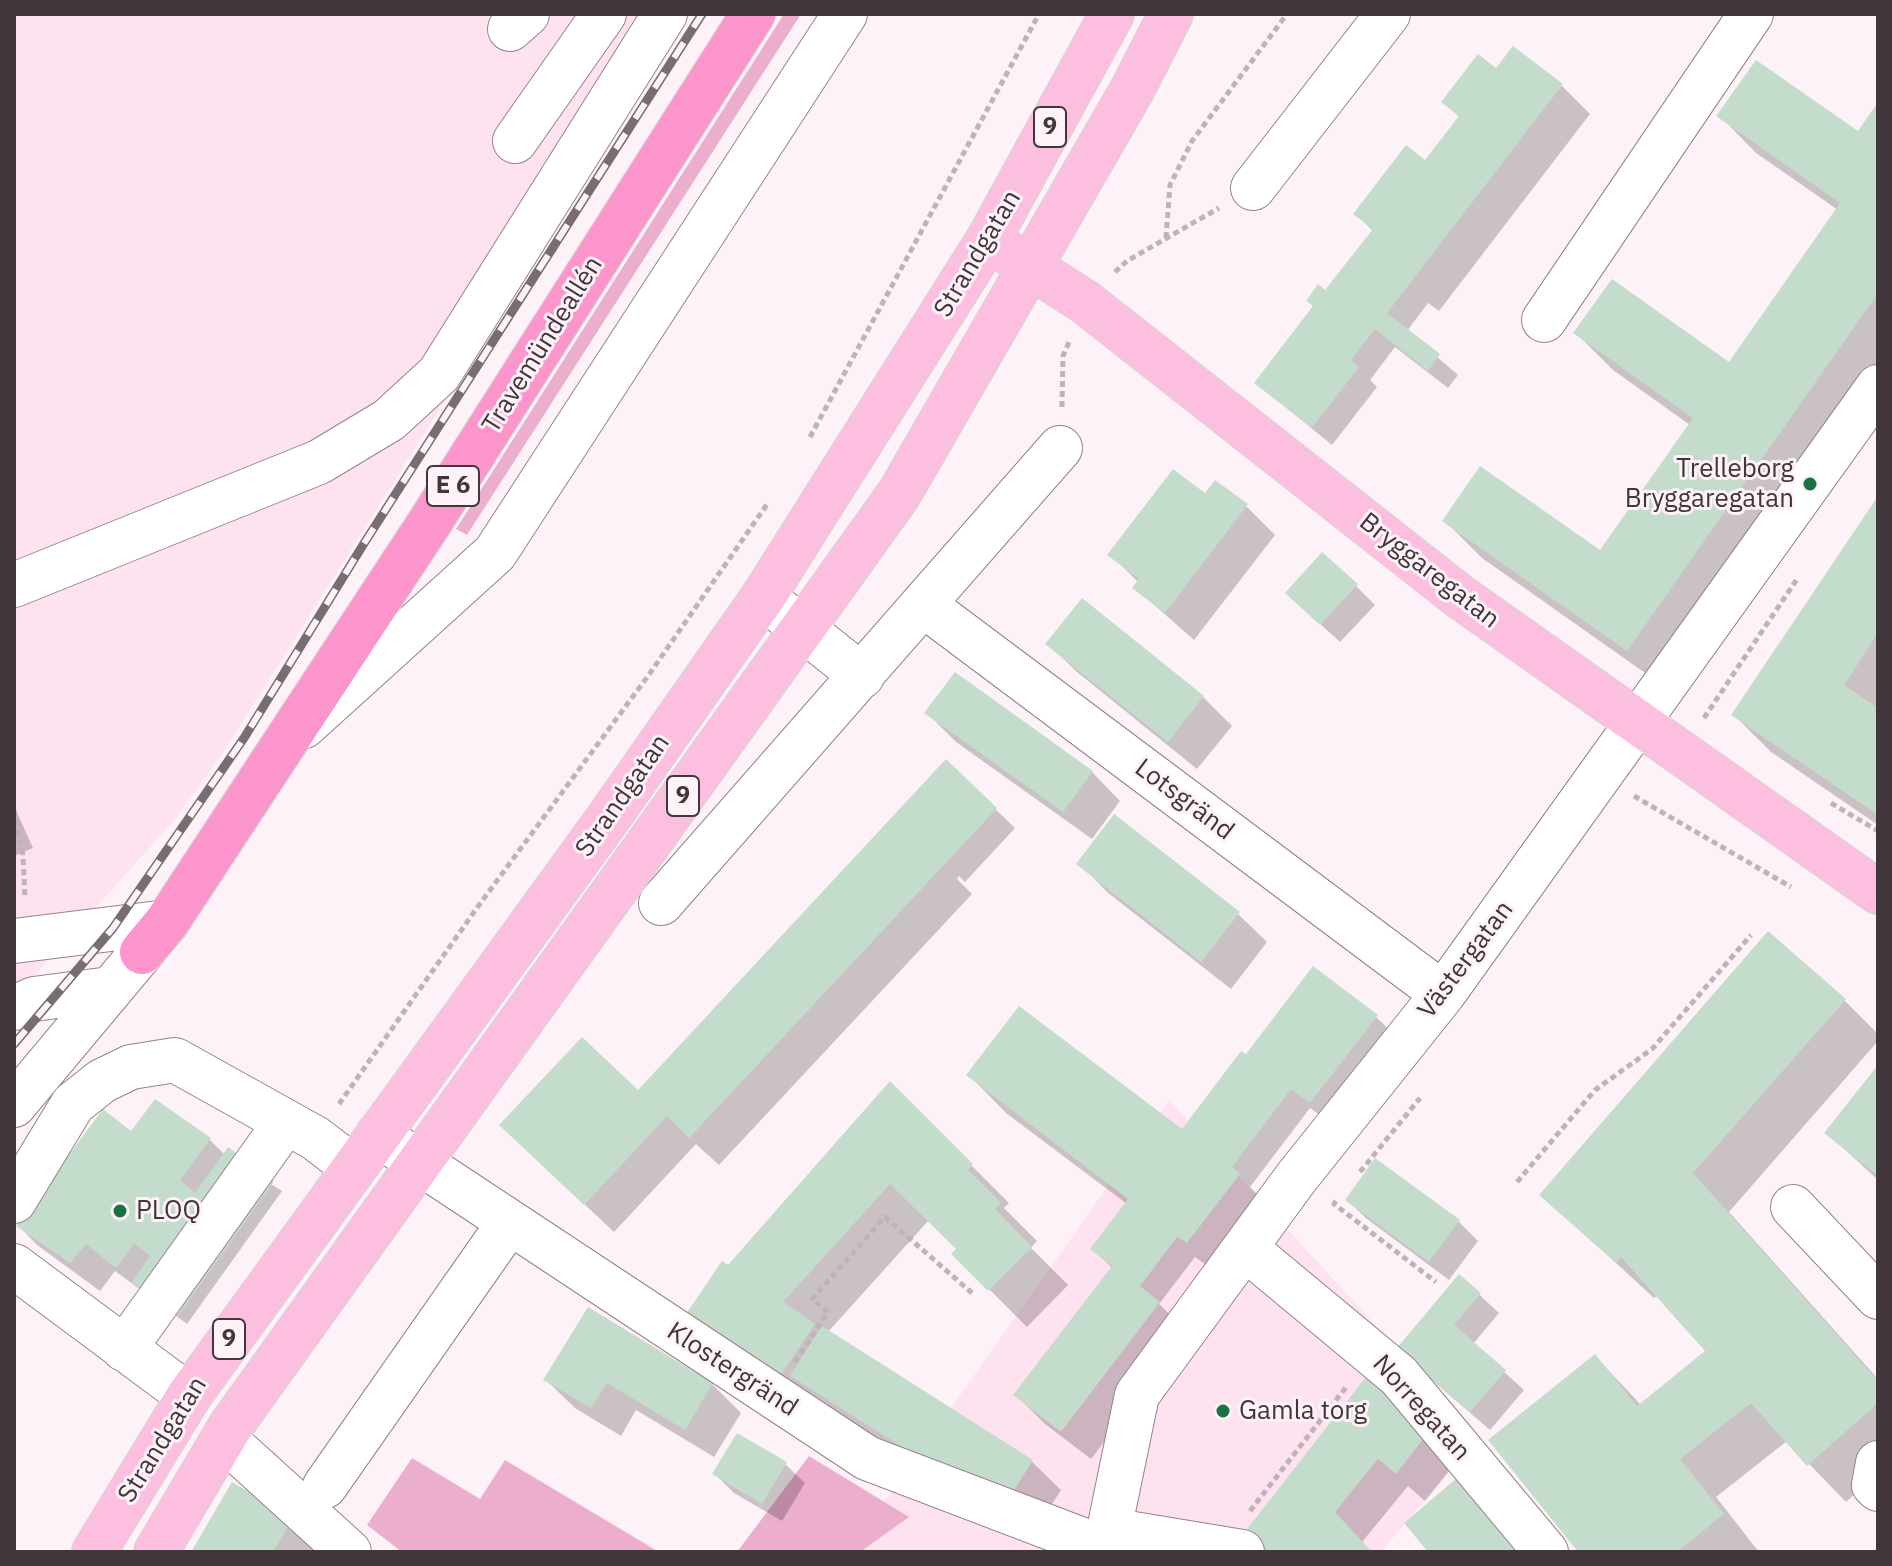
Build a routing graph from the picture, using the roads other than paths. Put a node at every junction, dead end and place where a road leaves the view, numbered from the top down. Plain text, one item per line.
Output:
1 (604, 14) edge
2 (665, 14) edge
3 (753, 14) edge
4 (845, 14) edge
5 (1112, 14) edge
6 (1171, 14) edge
7 (1388, 14) edge
8 (1751, 14) edge
9 (515, 141) dead end
10 (1253, 188) dead end
11 (988, 240) junction
12 (1031, 267) junction
13 (1544, 320) dead end
14 (1878, 387) edge
15 (1060, 448) dead end
16 (14, 585) edge
17 (763, 597) junction
18 (925, 606) junction
19 (806, 628) junction
20 (862, 676) junction
21 (1636, 724) junction
22 (282, 746) junction
23 (1878, 892) edge
24 (661, 903) dead end
25 (155, 937) junction
26 (15, 973) edge
27 (110, 989) junction
28 (1443, 994) junction
29 (14, 1105) edge
30 (286, 1122) junction
31 (365, 1151) junction
32 (420, 1164) junction
33 (14, 1201) edge
34 (1793, 1207) dead end
35 (509, 1223) junction
36 (1245, 1248) junction
37 (14, 1266) edge
38 (1878, 1297) edge
39 (124, 1349) junction
40 (189, 1396) junction
41 (241, 1454) dead end
42 (1878, 1463) edge
43 (325, 1486) dead end
44 (1878, 1489) edge
45 (1113, 1545) edge
46 (1232, 1549) edge
47 (94, 1552) edge
48 (156, 1552) edge
49 (349, 1552) edge
50 (1546, 1552) edge

1 - 9 street
2 - 16 street
3 - 22 highway, Travemündeallén / E 6
4 - 22 street
5 - 11 main road, Strandgatan / 9
6 - 12 main road, Strandgatan / 9
7 - 10 street
8 - 13 street
11 - 12 main road, Bryggaregatan
11 - 17 main road, Strandgatan / 9
12 - 19 main road, Strandgatan / 9
12 - 21 main road, Bryggaregatan
14 - 21 street, Västergatan
15 - 18 street
17 - 19 street
17 - 31 main road, Strandgatan / 9
18 - 20 street
18 - 28 street, Lotsgränd
19 - 20 street
19 - 32 main road, Strandgatan / 9
20 - 24 street
21 - 23 main road, Bryggaregatan
21 - 28 street, Västergatan
22 - 25 highway, Travemündeallén / E 6
25 - 26 street
25 - 27 street, E 6
26 - 27 street
27 - 29 street, E 6
28 - 36 street, Västergatan
30 - 31 street, Klostergränd
30 - 33 street, Klostergränd
30 - 39 street
31 - 32 street, Klostergränd
31 - 40 main road, Strandgatan / 9
32 - 35 street, Klostergränd
32 - 48 main road, Strandgatan / 9
34 - 38 street
35 - 43 street
35 - 45 street, Klostergränd
36 - 45 street, Västergatan
36 - 50 street, Norregatan
37 - 39 street
39 - 40 street
40 - 47 main road, Strandgatan / 9
41 - 49 street
42 - 44 street
45 - 46 street, Klostergränd

